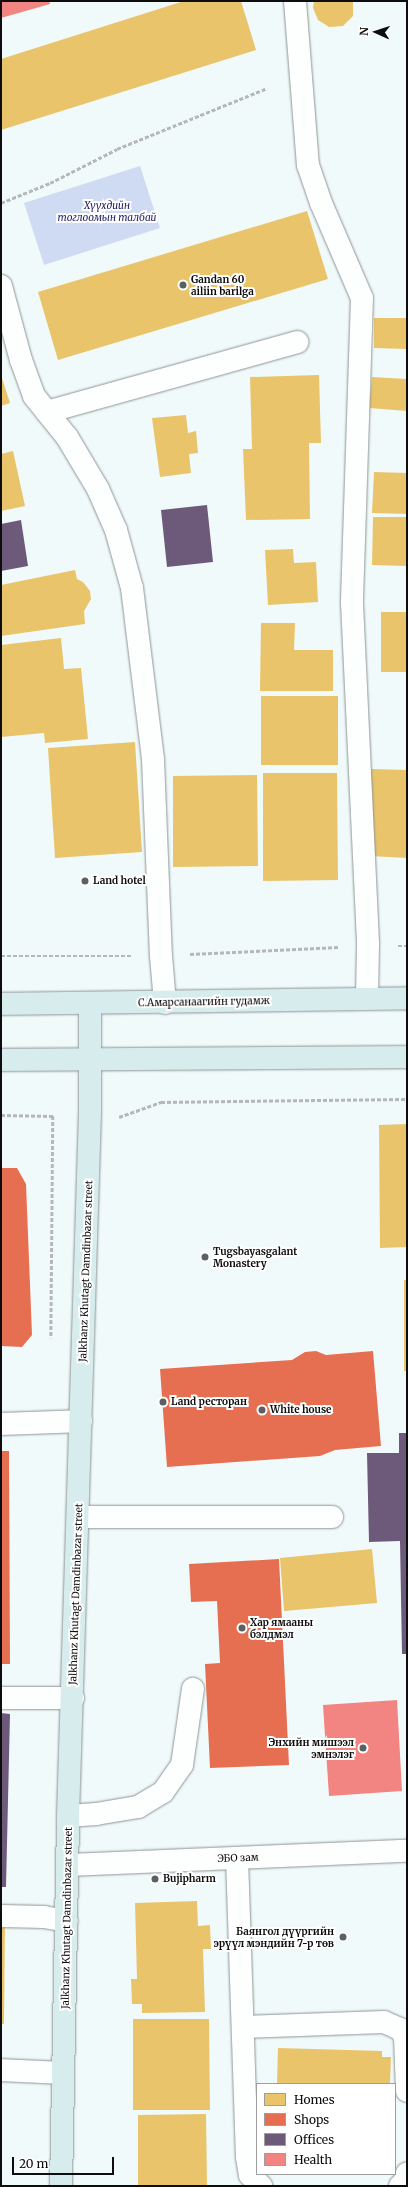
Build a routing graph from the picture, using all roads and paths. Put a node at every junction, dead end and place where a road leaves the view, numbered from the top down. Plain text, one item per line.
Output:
1 (295, 1) edge
2 (267, 88) dead end
3 (1, 203) edge
4 (1, 286) edge
5 (297, 342) dead end
6 (47, 412) junction
7 (368, 945) junction
8 (407, 946) edge
9 (1, 956) edge
10 (161, 956) junction
11 (367, 998) junction
12 (407, 998) edge
13 (90, 1003) junction
14 (165, 1003) junction
15 (1, 1004) edge
16 (407, 1057) edge
17 (90, 1059) junction
18 (1, 1060) edge
19 (81, 1421) junction
20 (1, 1424) edge
21 (78, 1517) junction
22 (332, 1517) dead end
23 (192, 1689) dead end
24 (1, 1698) edge
25 (73, 1698) junction
26 (68, 1816) junction
27 (407, 1851) edge
28 (237, 1858) junction
29 (68, 1865) junction
30 (1, 1916) edge
31 (67, 1921) junction
32 (243, 2027) junction
33 (1, 2070) edge
34 (64, 2073) junction
35 (407, 2091) edge
36 (407, 2173) edge
37 (61, 2186) edge
38 (261, 2186) edge
39 (400, 2186) edge

1 - 7 street
2 - 3 path
4 - 6 street
5 - 6 street
6 - 10 street
7 - 8 path
7 - 10 path
7 - 11 street
9 - 10 path
10 - 14 street
11 - 12 main road, С.Амарсанаагийн гудамж
11 - 14 main road, С.Амарсанаагийн гудамж
13 - 14 main road, С.Амарсанаагийн гудамж
13 - 15 main road, С.Амарсанаагийн гудамж
13 - 17 main road, Jalkhanz Khutagt Damdinbazar street
16 - 17 main road
17 - 18 main road
17 - 19 main road, Jalkhanz Khutagt Damdinbazar street
19 - 20 street
19 - 21 main road, Jalkhanz Khutagt Damdinbazar street
21 - 22 street
21 - 25 main road, Jalkhanz Khutagt Damdinbazar street
23 - 26 street
24 - 25 street
25 - 26 main road, Jalkhanz Khutagt Damdinbazar street
26 - 29 main road, Jalkhanz Khutagt Damdinbazar street
27 - 28 street, ЭБО зам
28 - 29 street, ЭБО зам
28 - 32 street
29 - 31 main road, Jalkhanz Khutagt Damdinbazar street
30 - 31 street
31 - 34 main road, Jalkhanz Khutagt Damdinbazar street
32 - 35 street
32 - 38 street
33 - 34 street
34 - 37 main road, Jalkhanz Khutagt Damdinbazar street
36 - 39 street

